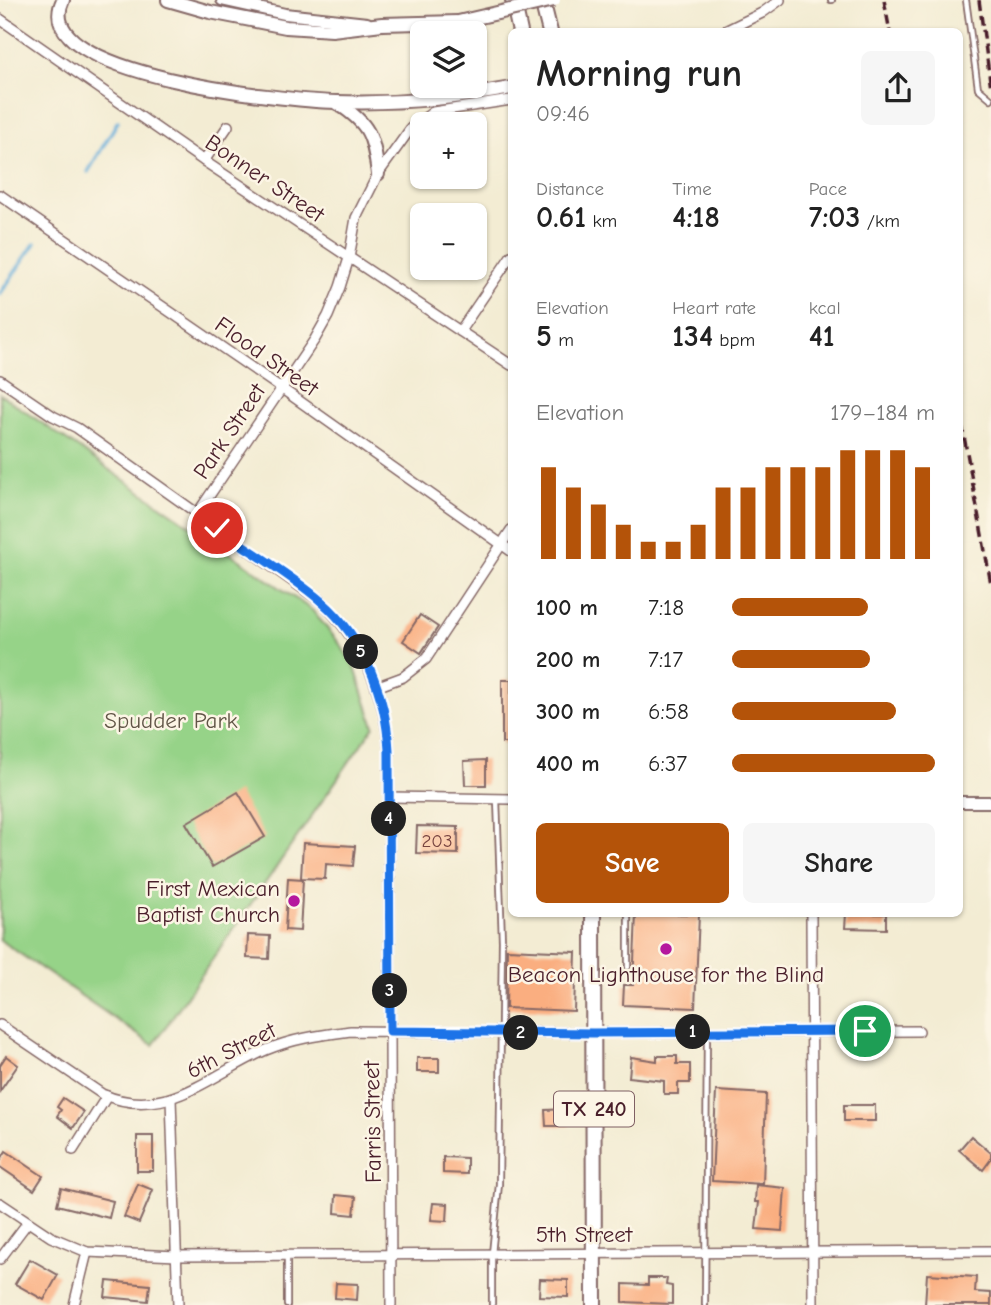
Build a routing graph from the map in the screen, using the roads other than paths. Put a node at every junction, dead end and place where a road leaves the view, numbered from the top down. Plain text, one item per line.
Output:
1 (63, 0) edge
2 (168, 0) edge
3 (222, 0) edge
4 (513, 0) edge
5 (542, 0) edge
6 (554, 0) edge
7 (780, 0) edge
8 (966, 0) edge
9 (0, 19) edge
10 (382, 24) junction
11 (519, 28) edge
12 (549, 28) edge
13 (731, 28) edge
14 (508, 88) edge
15 (991, 99) edge
16 (508, 100) edge
17 (336, 102) junction
18 (228, 127) dead end
19 (204, 161) junction
20 (378, 174) junction
21 (0, 195) edge
22 (349, 258) junction
23 (508, 260) edge
24 (460, 331) junction
25 (508, 363) edge
26 (0, 380) edge
27 (281, 388) junction
28 (197, 514) junction
29 (508, 535) edge
30 (501, 546) junction
31 (508, 550) edge
32 (376, 687) junction
33 (389, 797) junction
34 (497, 798) junction
35 (508, 799) edge
36 (963, 802) edge
37 (991, 802) edge
38 (593, 917) edge
39 (628, 917) edge
40 (811, 917) edge
41 (628, 967) dead end
42 (0, 1025) edge
43 (390, 1031) junction
44 (811, 1031) junction
45 (919, 1031) dead end
46 (499, 1032) junction
47 (707, 1032) junction
48 (593, 1033) junction
49 (107, 1096) junction
50 (171, 1099) junction
51 (73, 1150) dead end
52 (0, 1203) edge
53 (28, 1222) junction
54 (991, 1251) edge
55 (87, 1252) junction
56 (812, 1252) junction
57 (705, 1253) junction
58 (492, 1254) junction
59 (594, 1254) junction
60 (287, 1255) junction
61 (392, 1255) junction
62 (177, 1256) junction
63 (0, 1259) edge
64 (74, 1305) edge
65 (178, 1305) edge
66 (287, 1305) edge
67 (391, 1305) edge
68 (492, 1305) edge
69 (594, 1305) edge
70 (705, 1305) edge
71 (813, 1305) edge

1 - 17 main road
2 - 10 main road
3 - 10 street
4 - 11 main road
5 - 12 main road
6 - 10 main road, bridge
7 - 13 street
8 - 15 lane
9 - 19 street, Bonner Street
14 - 17 main road
16 - 20 street, Park Street
17 - 20 main road
18 - 19 street
19 - 22 street, Bonner Street
20 - 22 street, Park Street
21 - 27 street, Flood Street
22 - 24 street, Bonner Street
22 - 27 street, Park Street
23 - 24 street
24 - 25 street, Bonner Street
26 - 28 street, Farris Street
27 - 28 street, Park Street
27 - 30 street, Flood Street
28 - 32 street, Farris Street
29 - 30 street
30 - 31 street, Flood Street
30 - 32 street
32 - 33 street, Farris Street
33 - 34 street
33 - 43 street, Farris Street
34 - 35 street
34 - 46 lane
36 - 37 street
38 - 48 main road, TX 240
39 - 41 lane
40 - 44 street
42 - 49 street
43 - 46 street, 6th Street
43 - 50 street, 6th Street
43 - 61 street, Farris Street
44 - 45 street, 6th Street
44 - 47 street, 6th Street
44 - 56 street
46 - 48 street, 6th Street
46 - 58 lane
47 - 48 street, 6th Street
47 - 57 lane
48 - 59 main road, TX 240
49 - 50 street, 6th Street
49 - 51 street
50 - 62 street
52 - 53 street
53 - 55 street
53 - 63 street
54 - 56 street, 5th Street
55 - 62 street, 5th Street
55 - 64 street
56 - 57 street, 5th Street
56 - 71 street
57 - 59 street, 5th Street
57 - 70 lane
58 - 59 street, 5th Street
58 - 61 street, 5th Street
58 - 68 lane
59 - 69 main road, TX 240
60 - 61 street, 5th Street
60 - 62 street, 5th Street
60 - 66 lane
61 - 67 street, Farris Street
62 - 65 street

